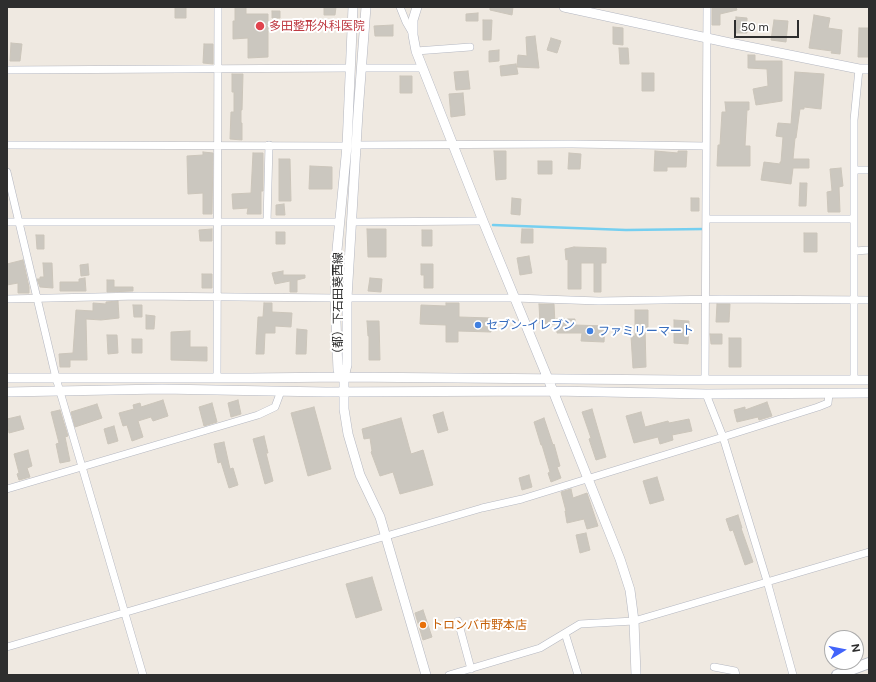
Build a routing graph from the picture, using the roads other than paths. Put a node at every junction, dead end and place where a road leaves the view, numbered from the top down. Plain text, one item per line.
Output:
1 (218, 7) edge
2 (352, 7) edge
3 (366, 7) edge
4 (400, 7) edge
5 (417, 7) edge
6 (564, 7) edge
7 (707, 7) edge
8 (413, 35) junction
9 (707, 38) junction
10 (470, 47) dead end
11 (416, 51) junction
12 (350, 68) junction
13 (362, 68) junction
14 (422, 68) junction
15 (218, 69) junction
16 (859, 69) junction
17 (869, 69) edge
18 (7, 70) edge
19 (218, 144) junction
20 (7, 145) edge
21 (269, 145) junction
22 (356, 145) junction
23 (453, 145) junction
24 (346, 146) junction
25 (706, 146) junction
26 (854, 170) junction
27 (869, 170) edge
28 (7, 172) edge
29 (707, 219) junction
30 (854, 219) junction
31 (482, 221) junction
32 (7, 222) edge
33 (18, 222) junction
34 (218, 222) junction
35 (267, 222) junction
36 (340, 222) junction
37 (351, 222) junction
38 (869, 250) edge
39 (855, 251) junction
40 (218, 297) junction
41 (7, 298) edge
42 (335, 298) junction
43 (347, 298) junction
44 (515, 298) junction
45 (36, 299) junction
46 (706, 299) junction
47 (855, 299) junction
48 (869, 300) edge
49 (344, 377) junction
50 (7, 378) edge
51 (56, 378) junction
52 (217, 378) junction
53 (548, 379) junction
54 (705, 380) junction
55 (854, 380) junction
56 (869, 380) edge
57 (60, 390) junction
58 (281, 391) junction
59 (344, 391) junction
60 (7, 392) edge
61 (553, 392) junction
62 (869, 393) edge
63 (706, 394) junction
64 (829, 394) junction
65 (723, 437) junction
66 (82, 468) junction
67 (588, 477) junction
68 (7, 490) edge
69 (386, 536) junction
70 (869, 552) edge
71 (767, 581) junction
72 (125, 612) junction
73 (634, 620) junction
74 (458, 621) dead end
75 (565, 633) junction
76 (7, 647) edge
77 (869, 663) edge
78 (714, 668) dead end
79 (471, 669) junction
80 (143, 675) edge
81 (426, 675) edge
82 (449, 675) edge
83 (578, 675) edge
84 (636, 675) edge
85 (736, 675) edge
86 (793, 675) edge
87 (837, 675) edge

1 - 15 street
2 - 12 street, （都）下石田葵西線
3 - 13 street, （都）下石田葵西線
4 - 8 street
5 - 8 street
6 - 9 street
7 - 9 street
8 - 11 street
9 - 16 street
9 - 25 street
10 - 11 street
11 - 14 street
12 - 15 street
12 - 24 street, （都）下石田葵西線
13 - 14 street
13 - 22 street, （都）下石田葵西線
14 - 23 street
15 - 18 street
15 - 19 street
16 - 17 street
16 - 26 street
19 - 20 street
19 - 21 street
19 - 34 street
21 - 24 street
21 - 35 street
22 - 23 street
22 - 37 street, （都）下石田葵西線
23 - 25 street
23 - 31 street
24 - 36 street, （都）下石田葵西線
25 - 29 street
26 - 27 street
26 - 30 street
28 - 33 street
29 - 30 street
29 - 46 street
30 - 39 street
31 - 37 street
31 - 44 street
32 - 33 street
33 - 34 street
33 - 45 street
34 - 35 street
34 - 40 street
35 - 36 street
36 - 42 street, （都）下石田葵西線
37 - 43 street, （都）下石田葵西線
38 - 39 street
39 - 47 street
40 - 42 street
40 - 45 street
40 - 52 street
41 - 45 street
42 - 49 street, （都）下石田葵西線
43 - 44 street
43 - 49 street, （都）下石田葵西線
44 - 46 street
44 - 53 street
45 - 51 street
46 - 47 street
46 - 54 street
47 - 48 street
47 - 55 street
49 - 52 street
49 - 53 street
49 - 59 street
50 - 51 street
51 - 52 street
51 - 57 street
53 - 54 street
53 - 61 street
54 - 55 street
55 - 56 street
57 - 58 street
57 - 60 street
57 - 66 street
58 - 59 street
58 - 66 street
59 - 61 street
59 - 69 street
61 - 63 street
61 - 67 street
62 - 64 street
63 - 64 street
63 - 65 street
64 - 65 street
65 - 67 street
65 - 71 street
66 - 68 street
66 - 72 street
67 - 69 street
67 - 73 street
69 - 72 street
69 - 81 street
70 - 71 street
71 - 73 street
71 - 86 street
72 - 76 street
72 - 80 street
73 - 75 street
73 - 84 street
74 - 79 street
75 - 79 street
75 - 83 street
77 - 87 main road
78 - 85 street
79 - 82 street

